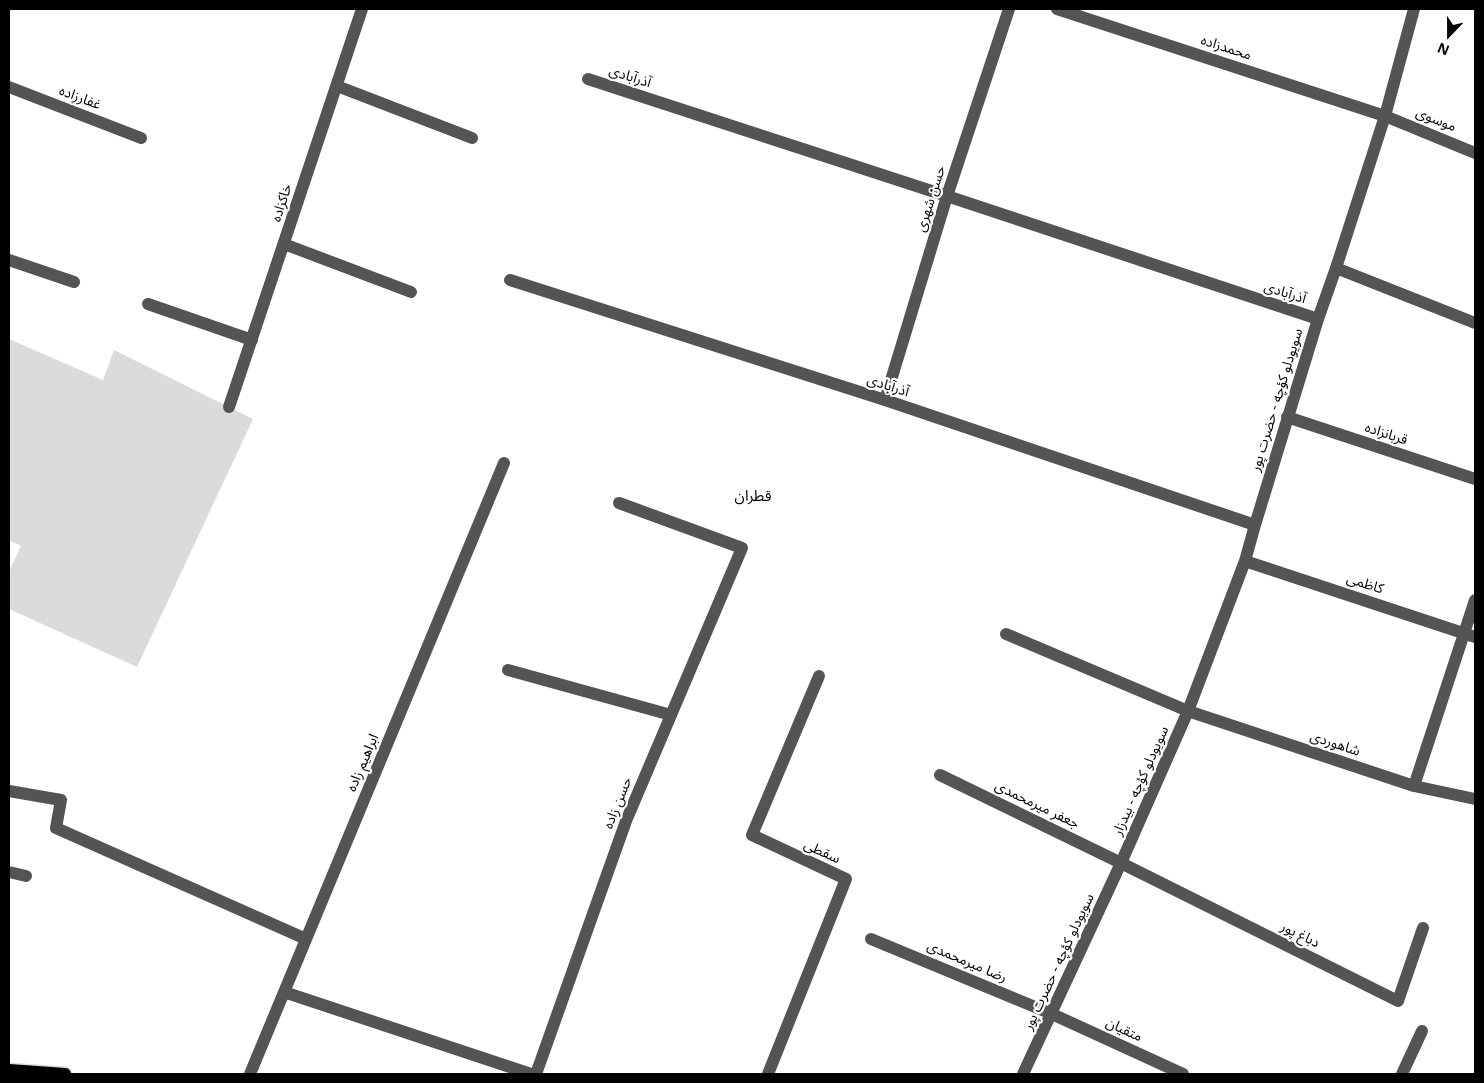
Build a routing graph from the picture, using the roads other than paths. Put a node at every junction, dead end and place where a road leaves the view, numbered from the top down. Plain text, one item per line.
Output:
1 (362, 9) edge
2 (1009, 9) edge
3 (1057, 9) edge
4 (1414, 9) edge
5 (588, 79) dead end
6 (337, 86) junction
7 (9, 87) edge
8 (1385, 116) junction
9 (141, 138) dead end
10 (472, 138) dead end
11 (1475, 153) edge
12 (947, 196) junction
13 (284, 244) junction
14 (9, 260) edge
15 (1336, 268) junction
16 (510, 280) dead end
17 (74, 282) dead end
18 (411, 292) dead end
19 (148, 304) dead end
20 (1318, 319) junction
21 (1475, 322) edge
22 (252, 340) junction
23 (885, 400) junction
24 (229, 407) dead end
25 (1287, 417) junction
26 (504, 463) dead end
27 (1475, 479) edge
28 (619, 503) dead end
29 (1255, 525) junction
30 (1245, 561) junction
31 (1475, 600) edge
32 (1006, 634) dead end
33 (1470, 635) edge
34 (508, 670) dead end
35 (819, 676) dead end
36 (1188, 710) junction
37 (671, 714) junction
38 (940, 775) dead end
39 (1414, 786) junction
40 (9, 791) edge
41 (1475, 799) edge
42 (1121, 863) junction
43 (9, 872) edge
44 (26, 876) dead end
45 (1423, 928) dead end
46 (306, 939) junction
47 (871, 939) dead end
48 (284, 992) junction
49 (1052, 1014) junction
50 (1422, 1031) dead end
51 (9, 1070) edge
52 (65, 1074) edge
53 (250, 1074) edge
54 (531, 1074) edge
55 (536, 1074) edge
56 (768, 1074) edge
57 (1023, 1074) edge
58 (1183, 1074) edge
59 (1402, 1074) edge

1 - 6 street, خاکزاده
2 - 12 street, حسن شهری
3 - 8 street, محمدزاده
4 - 8 street, سویودلو کؤچه - حضرت پور
5 - 12 street, آذرآبادی
6 - 10 street
6 - 13 street, خاکزاده
7 - 9 street, غفارزاده
8 - 11 street, موسوی
8 - 15 street, سویودلو کؤچه - حضرت پور
12 - 20 street, آذرآبادی
12 - 23 street, حسن شهری
13 - 18 street
13 - 22 street, خاکزاده
14 - 17 street
15 - 20 street, سویودلو کؤچه - حضرت پور
15 - 21 street
16 - 23 street, آذرآبادی
19 - 22 street
20 - 25 street, سویودلو کؤچه - حضرت پور
22 - 24 street, خاکزاده
23 - 29 street, آذرآبادی
25 - 27 street, قربانزاده
25 - 29 street, سویودلو کؤچه - حضرت پور
26 - 46 street, ابراهیم زاده
28 - 37 street, حسن زاده
29 - 30 street, سویودلو کؤچه - حضرت پور
30 - 33 street, کاظمی
30 - 36 street, سویودلو کؤچه - حضرت پور
31 - 33 street
32 - 36 street
33 - 39 street
34 - 37 street
35 - 56 street, سقطی
36 - 39 street, شاهوردی
36 - 42 street, سویودلو کؤچه - بیدزار
37 - 55 street, حسن زاده
38 - 42 street, جعفر میرمحمدی
39 - 41 street, شاهوردی
40 - 46 street
42 - 45 street, دباغ پور
42 - 49 street, سویودلو کؤچه - حضرت پور
43 - 44 street
46 - 48 street, ابراهیم زاده
47 - 49 street, رضا میرمحمدی
48 - 53 street, ابراهیم زاده
48 - 54 street
49 - 57 street, سویودلو کؤچه - حضرت پور
49 - 58 street, متقیان
50 - 59 street
51 - 52 main road

